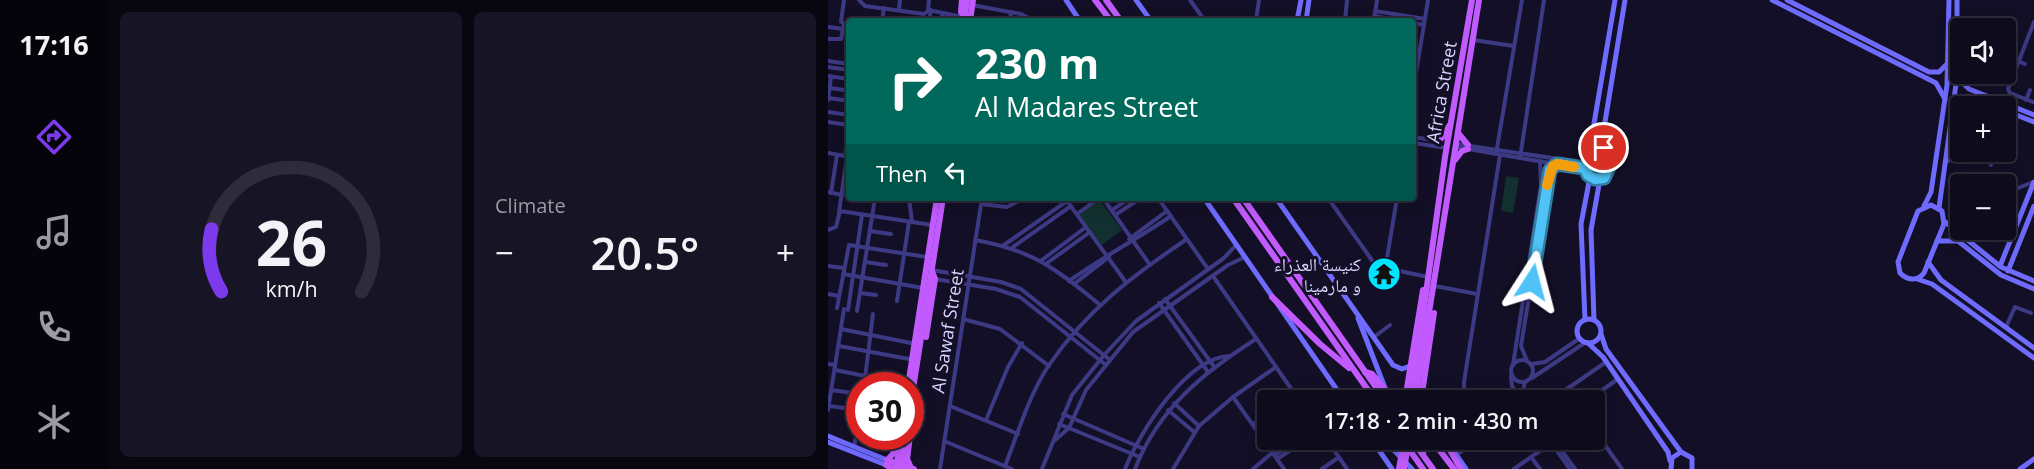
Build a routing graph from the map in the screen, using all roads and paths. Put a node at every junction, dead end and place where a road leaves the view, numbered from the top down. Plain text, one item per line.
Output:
1 (844, 0) edge
2 (859, 0) edge
3 (900, 0) edge
4 (929, 0) edge
5 (962, 0) edge
6 (1066, 0) edge
7 (1095, 0) edge
8 (1106, 0) edge
9 (1136, 0) edge
10 (1190, 0) edge
11 (1260, 0) edge
12 (1301, 0) edge
13 (1309, 0) edge
14 (1347, 0) edge
15 (1377, 0) edge
16 (1428, 0) edge
17 (1472, 0) edge
18 (1479, 0) edge
19 (1522, 0) edge
20 (1544, 0) edge
21 (1615, 0) edge
22 (1625, 0) edge
23 (1772, 0) edge
24 (1787, 0) edge
25 (1949, 0) edge
26 (1957, 0) edge
27 (973, 2) edge
28 (884, 8) junction
29 (899, 10) junction
30 (929, 10) junction
31 (1011, 12) junction
32 (943, 13) junction
33 (1374, 16) edge
34 (882, 18) edge
35 (929, 18) edge
36 (942, 18) edge
37 (959, 18) edge
38 (965, 18) edge
39 (967, 18) edge
40 (1010, 18) edge
41 (1030, 18) edge
42 (1078, 18) edge
43 (1109, 18) edge
44 (1119, 18) edge
45 (1149, 18) edge
46 (1203, 18) edge
47 (1257, 18) edge
48 (1298, 18) edge
49 (1306, 18) edge
50 (1344, 18) edge
51 (1408, 18) edge
52 (1416, 18) edge
53 (1957, 18) edge
54 (1425, 19) junction
55 (2034, 22) edge
56 (1416, 24) edge
57 (1424, 25) junction
58 (845, 26) edge
59 (828, 27) edge
60 (828, 39) edge
61 (1473, 40) junction
62 (2026, 42) junction
63 (2034, 45) edge
64 (1514, 46) junction
65 (828, 61) edge
66 (2018, 61) junction
67 (1948, 63) junction
68 (846, 64) edge
69 (2025, 64) dead end
70 (2016, 66) edge
71 (828, 67) edge
72 (846, 70) edge
73 (1416, 71) edge
74 (1936, 73) junction
75 (830, 76) edge
76 (846, 79) edge
77 (1936, 83) junction
78 (1964, 84) edge
79 (2010, 84) edge
80 (830, 88) junction
81 (844, 90) dead end
82 (2030, 90) dead end
83 (1972, 91) junction
84 (1969, 96) edge
85 (828, 99) edge
86 (843, 100) dead end
87 (1946, 100) junction
88 (2026, 100) junction
89 (2034, 102) edge
90 (828, 112) edge
91 (846, 115) edge
92 (2016, 115) edge
93 (2034, 115) edge
94 (828, 122) edge
95 (2034, 122) edge
96 (1452, 124) junction
97 (846, 125) edge
98 (1950, 130) edge
99 (1458, 133) junction
100 (1949, 136) joint
101 (1416, 138) edge
102 (1416, 143) edge
103 (1438, 143) junction
104 (1447, 145) junction
105 (1456, 146) junction
106 (1468, 147) junction
107 (828, 153) edge
108 (1498, 153) junction
109 (837, 155) junction
110 (846, 156) edge
111 (1520, 156) junction
112 (1445, 157) junction
113 (1606, 159) junction
114 (1454, 160) junction
115 (1950, 160) edge
116 (1540, 161) junction
117 (1945, 162) junction
118 (1990, 162) edge
119 (846, 164) edge
120 (1557, 164) junction
121 (1586, 164) junction
122 (1991, 165) dead end
123 (1542, 174) junction
124 (1549, 175) junction
125 (1590, 177) junction
126 (1600, 179) junction
127 (2034, 182) edge
128 (2016, 189) edge
129 (830, 193) edge
130 (842, 195) junction
131 (874, 201) edge
132 (909, 201) edge
133 (936, 201) edge
134 (943, 201) edge
135 (982, 201) edge
136 (1011, 201) edge
137 (1019, 201) edge
138 (1065, 201) edge
139 (1067, 201) edge
140 (1096, 201) edge
141 (1104, 201) edge
142 (1126, 201) edge
143 (1137, 201) edge
144 (1160, 201) edge
145 (1206, 201) edge
146 (1235, 201) edge
147 (1246, 201) edge
148 (1278, 201) edge
149 (1330, 201) edge
150 (1396, 201) edge
151 (981, 204) junction
152 (1010, 206) junction
153 (1071, 206) junction
154 (1924, 206) junction
155 (2034, 206) edge
156 (1939, 208) junction
157 (1112, 210) junction
158 (1167, 211) junction
159 (839, 212) junction
160 (862, 214) junction
161 (1077, 214) junction
162 (1116, 215) junction
163 (872, 216) junction
164 (1171, 216) junction
165 (1944, 221) junction
166 (911, 222) junction
167 (932, 225) junction
168 (1950, 226) edge
169 (1086, 227) junction
170 (828, 230) edge
171 (870, 231) junction
172 (1090, 232) junction
173 (891, 234) dead end
174 (1187, 239) junction
175 (975, 240) junction
176 (1131, 240) junction
177 (1967, 240) edge
178 (1937, 241) junction
179 (857, 245) junction
180 (1004, 245) junction
181 (1236, 245) junction
182 (867, 246) junction
183 (1013, 248) junction
184 (904, 254) junction
185 (1109, 255) junction
186 (2004, 256) junction
187 (928, 257) junction
188 (1245, 257) junction
189 (1224, 258) junction
190 (2012, 259) junction
191 (865, 262) junction
192 (1044, 262) junction
193 (1928, 262) junction
194 (1991, 263) junction
195 (1150, 265) junction
196 (1228, 265) junction
197 (828, 266) edge
198 (886, 266) dead end
199 (2000, 266) junction
200 (844, 268) junction
201 (1208, 269) junction
202 (932, 270) junction
203 (1385, 270) junction
204 (2008, 271) junction
205 (843, 274) junction
206 (853, 276) junction
207 (970, 276) junction
208 (1213, 276) junction
209 (862, 277) junction
210 (1429, 277) junction
211 (935, 279) junction
212 (1917, 279) junction
213 (1125, 281) junction
214 (2034, 281) edge
215 (1072, 282) junction
216 (899, 285) junction
217 (968, 285) junction
218 (1431, 286) junction
219 (923, 289) junction
220 (2034, 289) edge
221 (860, 293) junction
222 (828, 294) edge
223 (1477, 294) junction
224 (876, 295) dead end
225 (839, 296) junction
226 (1272, 297) junction
227 (1165, 299) junction
228 (897, 301) dead end
229 (1159, 303) junction
230 (1099, 304) junction
231 (1169, 305) junction
232 (837, 308) dead end
233 (1163, 309) junction
234 (857, 311) dead end
235 (2031, 313) dead end
236 (873, 314) dead end
237 (1357, 314) junction
238 (963, 319) junction
239 (1585, 320) junction
240 (1594, 320) junction
241 (1390, 325) dead end
242 (2006, 327) junction
243 (841, 329) junction
244 (1076, 332) junction
245 (870, 334) junction
246 (1601, 334) junction
247 (1374, 337) junction
248 (1072, 338) junction
249 (1580, 338) junction
250 (1256, 339) junction
251 (1587, 342) junction
252 (911, 343) junction
253 (1022, 343) junction
254 (838, 346) junction
255 (2034, 348) edge
256 (868, 353) junction
257 (1104, 355) junction
258 (1230, 356) junction
259 (2034, 358) edge
260 (909, 359) junction
261 (1100, 360) junction
262 (1110, 360) junction
263 (1210, 361) junction
264 (1529, 362) junction
265 (1606, 362) junction
266 (828, 364) edge
267 (1106, 365) junction
268 (1513, 365) junction
269 (1049, 366) junction
270 (1203, 366) junction
271 (1410, 366) junction
272 (1276, 367) junction
273 (835, 368) junction
274 (1215, 368) junction
275 (1353, 371) junction
276 (850, 372) edge
277 (866, 372) edge
278 (908, 372) edge
279 (908, 372) edge
280 (916, 372) edge
281 (920, 372) edge
282 (1208, 372) junction
283 (1365, 372) junction
284 (1512, 376) junction
285 (1531, 378) junction
286 (1618, 379) junction
287 (830, 381) edge
288 (1525, 382) junction
289 (831, 390) junction
290 (1292, 390) edge
291 (1337, 390) edge
292 (1367, 390) edge
293 (1378, 390) edge
294 (1385, 390) edge
295 (1386, 390) edge
296 (1406, 390) edge
297 (1412, 390) edge
298 (1416, 390) edge
299 (1423, 390) edge
300 (1467, 390) edge
301 (1515, 390) edge
302 (1523, 390) edge
303 (1565, 390) edge
304 (1602, 390) edge
305 (846, 392) edge
306 (1233, 397) junction
307 (829, 399) edge
308 (1174, 403) junction
309 (950, 406) junction
310 (828, 408) edge
311 (846, 410) edge
312 (1168, 410) junction
313 (1063, 414) junction
314 (1072, 418) junction
315 (986, 420) junction
316 (1059, 424) junction
317 (1257, 424) edge
318 (1199, 426) junction
319 (1257, 426) edge
320 (1254, 427) junction
321 (1069, 428) junction
322 (1194, 432) junction
323 (1018, 434) junction
324 (828, 436) edge
325 (944, 441) junction
326 (1054, 441) junction
327 (828, 442) edge
328 (846, 444) edge
329 (1135, 445) junction
330 (1605, 445) edge
331 (1144, 449) junction
332 (860, 450) edge
333 (894, 450) joint
334 (897, 450) edge
335 (906, 450) edge
336 (907, 450) edge
337 (1282, 450) edge
338 (1285, 450) edge
339 (1334, 450) edge
340 (1379, 450) edge
341 (1394, 450) edge
342 (1402, 450) edge
343 (1408, 450) edge
344 (1410, 450) edge
345 (1419, 450) edge
346 (1451, 450) edge
347 (1452, 450) edge
348 (1462, 450) edge
349 (1540, 450) edge
350 (1557, 450) edge
351 (1559, 450) edge
352 (1681, 452) junction
353 (907, 454) junction
354 (1131, 454) junction
355 (1422, 454) junction
356 (1275, 455) junction
357 (1456, 455) junction
358 (1140, 457) junction
359 (1339, 457) junction
360 (1532, 457) junction
361 (2034, 459) edge
362 (887, 465) edge
363 (1005, 466) junction
364 (1669, 466) edge
365 (1693, 468) edge
366 (895, 469) edge
367 (901, 469) edge
368 (912, 469) edge
369 (940, 469) edge
370 (1012, 469) edge
371 (1042, 469) edge
372 (1125, 469) edge
373 (1135, 469) edge
374 (1173, 469) edge
375 (1253, 469) edge
376 (1284, 469) edge
377 (1322, 469) edge
378 (1347, 469) edge
379 (1392, 469) edge
380 (1399, 469) edge
381 (1404, 469) edge
382 (1412, 469) edge
383 (1423, 469) edge
384 (1432, 469) edge
385 (1454, 469) edge
386 (1463, 469) edge
387 (1514, 469) edge
388 (1540, 469) edge
389 (1570, 469) edge
390 (1575, 469) edge
391 (1622, 469) edge
392 (2020, 469) edge

1 - 58 street
2 - 28 street
3 - 29 street
4 - 30 street
5 - 38 main road
6 - 42 street
7 - 43 main road
8 - 44 main road
9 - 45 street
10 - 46 street
11 - 47 street
12 - 48 street
13 - 49 street
14 - 50 street
15 - 33 street
16 - 54 street
17 - 96 main road, Africa Street
18 - 61 main road, Africa Street
19 - 64 street
20 - 111 street
21 - 121 street
22 - 113 street
23 - 77 street
24 - 74 street
25 - 67 street
26 - 53 street
27 - 31 street
27 - 39 main road
28 - 29 street
28 - 34 street
29 - 30 street
30 - 32 street
30 - 35 street
31 - 40 street
31 - 41 street
32 - 36 street
32 - 37 street
33 - 51 street
52 - 54 street
54 - 57 street
55 - 62 street
56 - 57 street
57 - 73 street
58 - 59 street
58 - 60 street
61 - 64 street
61 - 99 main road, Africa Street
62 - 63 street
62 - 66 street
64 - 108 street
65 - 68 street
66 - 69 street
66 - 70 street
67 - 74 street
67 - 87 street
71 - 72 street
74 - 77 street
75 - 76 street
75 - 80 street
77 - 87 street
78 - 83 street
79 - 88 street
80 - 81 street
80 - 85 street
82 - 88 street
83 - 84 street
83 - 93 street
85 - 86 street
87 - 154 street
88 - 89 street
90 - 91 street
92 - 95 street
94 - 97 street
96 - 103 main road
96 - 104 main road, Africa Street
98 - 100 street
99 - 105 main road, Africa Street
99 - 106 main road
100 - 117 street
101 - 103 street
102 - 103 street
103 - 104 street
103 - 112 main road
104 - 112 main road, Africa Street
105 - 106 street
105 - 114 main road, Africa Street
106 - 108 street
106 - 114 main road
107 - 109 street
108 - 111 street
108 - 223 street
109 - 110 street
109 - 129 street
111 - 116 street
111 - 121 street
112 - 210 main road, Africa Street
113 - 121 street
113 - 126 street
114 - 218 main road, Africa Street
115 - 117 street
116 - 120 street
116 - 123 street
117 - 156 street
118 - 122 street
119 - 130 street
120 - 121 street
120 - 124 street
121 - 125 street
123 - 124 street
123 - 268 street
124 - 264 street
125 - 126 street
125 - 239 street
126 - 240 street
127 - 128 street
127 - 186 street
129 - 130 street
130 - 159 street
131 - 163 street
132 - 166 street
133 - 167 main road
134 - 202 main road
135 - 151 street, Al Sawaf Street
136 - 152 street
137 - 152 street
138 - 180 street
139 - 153 street
140 - 161 street
141 - 157 street
142 - 157 street
143 - 162 street
144 - 158 street
145 - 181 street
146 - 275 main road
147 - 283 main road
148 - 237 street
149 - 203 street
150 - 203 street
151 - 152 street
151 - 175 street, Al Sawaf Street
153 - 161 street
153 - 183 street
154 - 156 street
154 - 212 street
155 - 190 street
156 - 165 street
157 - 162 street
158 - 164 street
158 - 176 street
159 - 160 street
159 - 170 street
160 - 163 street
160 - 179 street
161 - 169 street
162 - 176 street
163 - 166 street
163 - 171 street
164 - 174 street
164 - 176 street
165 - 168 street
165 - 178 street
166 - 167 street
166 - 184 street
167 - 187 main road
169 - 172 street
169 - 192 street
171 - 173 street
171 - 182 street
172 - 185 street
172 - 192 street
174 - 195 street
174 - 201 street
175 - 180 street
175 - 207 street, Al Sawaf Street
176 - 185 street
176 - 195 street
177 - 194 street
178 - 193 street
178 - 194 street
179 - 182 street
179 - 200 street
179 - 206 street
180 - 183 street
181 - 188 street
181 - 189 street
182 - 184 street
182 - 191 street
183 - 192 street
184 - 187 street
184 - 216 street
185 - 213 street
185 - 215 street
186 - 190 street
186 - 199 street
187 - 219 main road
188 - 196 street
188 - 226 street
189 - 196 street
189 - 201 street
190 - 204 street
191 - 198 street
191 - 209 street
192 - 215 street
193 - 212 street
193 - 242 street
194 - 199 street
194 - 220 street
195 - 213 street
196 - 208 street
197 - 200 street
199 - 204 street
200 - 205 street
201 - 227 street
202 - 207 street
202 - 211 main road
202 - 280 main road
203 - 210 street
204 - 214 street
205 - 206 street
205 - 225 street
206 - 209 street
206 - 243 street
207 - 217 street, Al Sawaf Street
207 - 244 street
208 - 231 street
208 - 250 street
209 - 216 street
209 - 221 street
210 - 218 main road, Africa Street
211 - 217 street
211 - 281 main road
212 - 259 street
213 - 230 street
215 - 230 street
216 - 219 street
216 - 228 street
217 - 238 street, Al Sawaf Street
217 - 248 street
218 - 223 street
218 - 271 main road, Africa Street
218 - 297 main road
218 - 298 main road
218 - 299 main road, Africa Street
219 - 252 main road
219 - 278 main road
221 - 224 street
221 - 234 street
222 - 225 street
223 - 300 street
225 - 232 street
226 - 275 main road
226 - 291 street
227 - 229 street
227 - 231 street
229 - 233 street
229 - 257 street
230 - 244 street
231 - 233 street
231 - 263 street
233 - 262 street
233 - 270 street
235 - 242 street
236 - 245 street
237 - 247 street
237 - 295 street
238 - 253 street
238 - 309 street, Al Sawaf Street
239 - 240 street
239 - 249 street
240 - 246 street
241 - 247 street
242 - 255 street
243 - 245 street
243 - 254 street
244 - 248 street
244 - 257 street
245 - 252 street
245 - 256 street
246 - 251 street
246 - 352 street
247 - 271 street
248 - 261 street
248 - 269 street
249 - 251 street
249 - 264 street
250 - 258 street
250 - 272 street
251 - 265 street
251 - 285 street
252 - 260 main road
253 - 269 street
253 - 315 street
254 - 256 street
254 - 273 street
256 - 260 street
256 - 277 street
257 - 261 street
257 - 262 street
258 - 263 street
258 - 274 street
260 - 279 main road
261 - 267 street
261 - 313 street
262 - 267 street
263 - 270 street
263 - 274 street
264 - 268 street
264 - 285 street
265 - 286 street
265 - 303 street
266 - 273 street
267 - 314 street
268 - 284 street
269 - 323 street
270 - 282 street
270 - 329 street
271 - 296 main road, Africa Street
272 - 290 street
272 - 306 street
273 - 276 street
273 - 287 street
274 - 282 street
275 - 292 main road
282 - 308 street
283 - 293 main road
283 - 294 main road
284 - 288 street
284 - 301 street
285 - 288 street
286 - 304 street
286 - 364 street
287 - 289 street
288 - 302 street
289 - 305 street
289 - 307 street
306 - 318 street
306 - 320 street
307 - 310 street
308 - 312 street
308 - 318 street
309 - 315 street
309 - 325 street, Al Sawaf Street
310 - 311 street
312 - 322 street
312 - 331 street
313 - 314 street
313 - 316 street
314 - 321 street
314 - 329 street
315 - 323 street
316 - 321 street
316 - 326 street
317 - 320 street
318 - 322 street
319 - 320 street
320 - 356 street
321 - 326 street
321 - 354 street
322 - 374 street
323 - 363 street
324 - 328 street
325 - 363 street
325 - 369 street, Al Sawaf Street
326 - 371 street
327 - 362 street
329 - 331 street
329 - 354 street
330 - 391 street
331 - 358 street
332 - 362 street
333 - 353 main road
333 - 362 main road
334 - 366 main road, bridge
335 - 367 main road, bridge
336 - 353 main road
337 - 356 street
338 - 356 street
339 - 359 street
340 - 379 street
341 - 382 street
342 - 380 main road, bridge
343 - 381 main road, bridge
344 - 383 main road
345 - 355 main road
346 - 386 main road
347 - 357 street
348 - 357 street
349 - 360 street
350 - 389 street
351 - 390 street
352 - 364 street
352 - 365 street
353 - 368 main road
354 - 358 street
354 - 372 street
355 - 384 main road
355 - 385 main road
356 - 375 street
356 - 376 street
357 - 386 street
358 - 373 street
359 - 377 street
359 - 378 street
360 - 387 street
360 - 388 street
361 - 392 street
362 - 366 main road
362 - 368 main road
363 - 370 street

